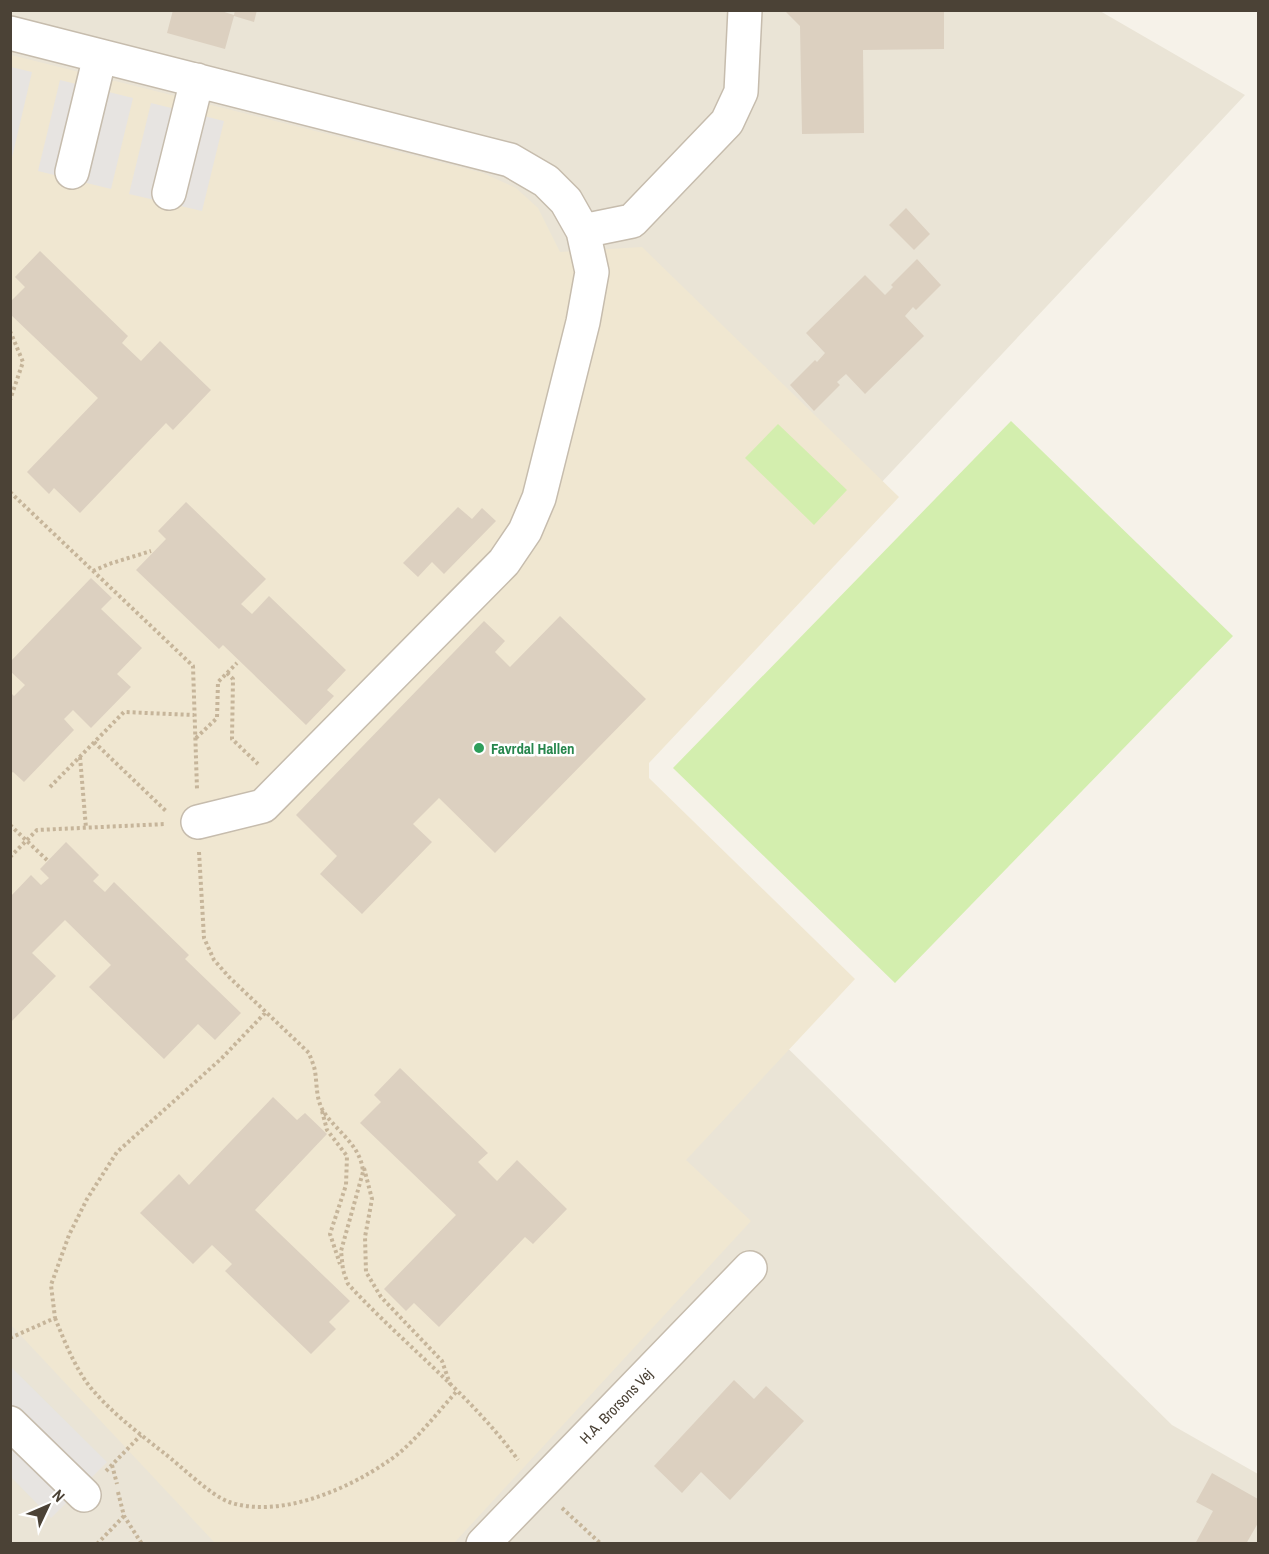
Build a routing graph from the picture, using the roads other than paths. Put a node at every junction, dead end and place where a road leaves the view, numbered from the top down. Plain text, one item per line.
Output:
1 (745, 10) edge
2 (10, 33) edge
3 (100, 56) junction
4 (197, 80) junction
5 (72, 172) dead end
6 (169, 193) dead end
7 (583, 231) junction
8 (188, 823) road end
9 (750, 1268) dead end
10 (10, 1423) edge
11 (84, 1494) road end
12 (483, 1544) edge

1 - 7 street
2 - 3 street
3 - 4 street
3 - 5 street
4 - 6 street
4 - 7 street
7 - 8 street
9 - 12 street, H.A. Brorsons Vej
10 - 11 street

